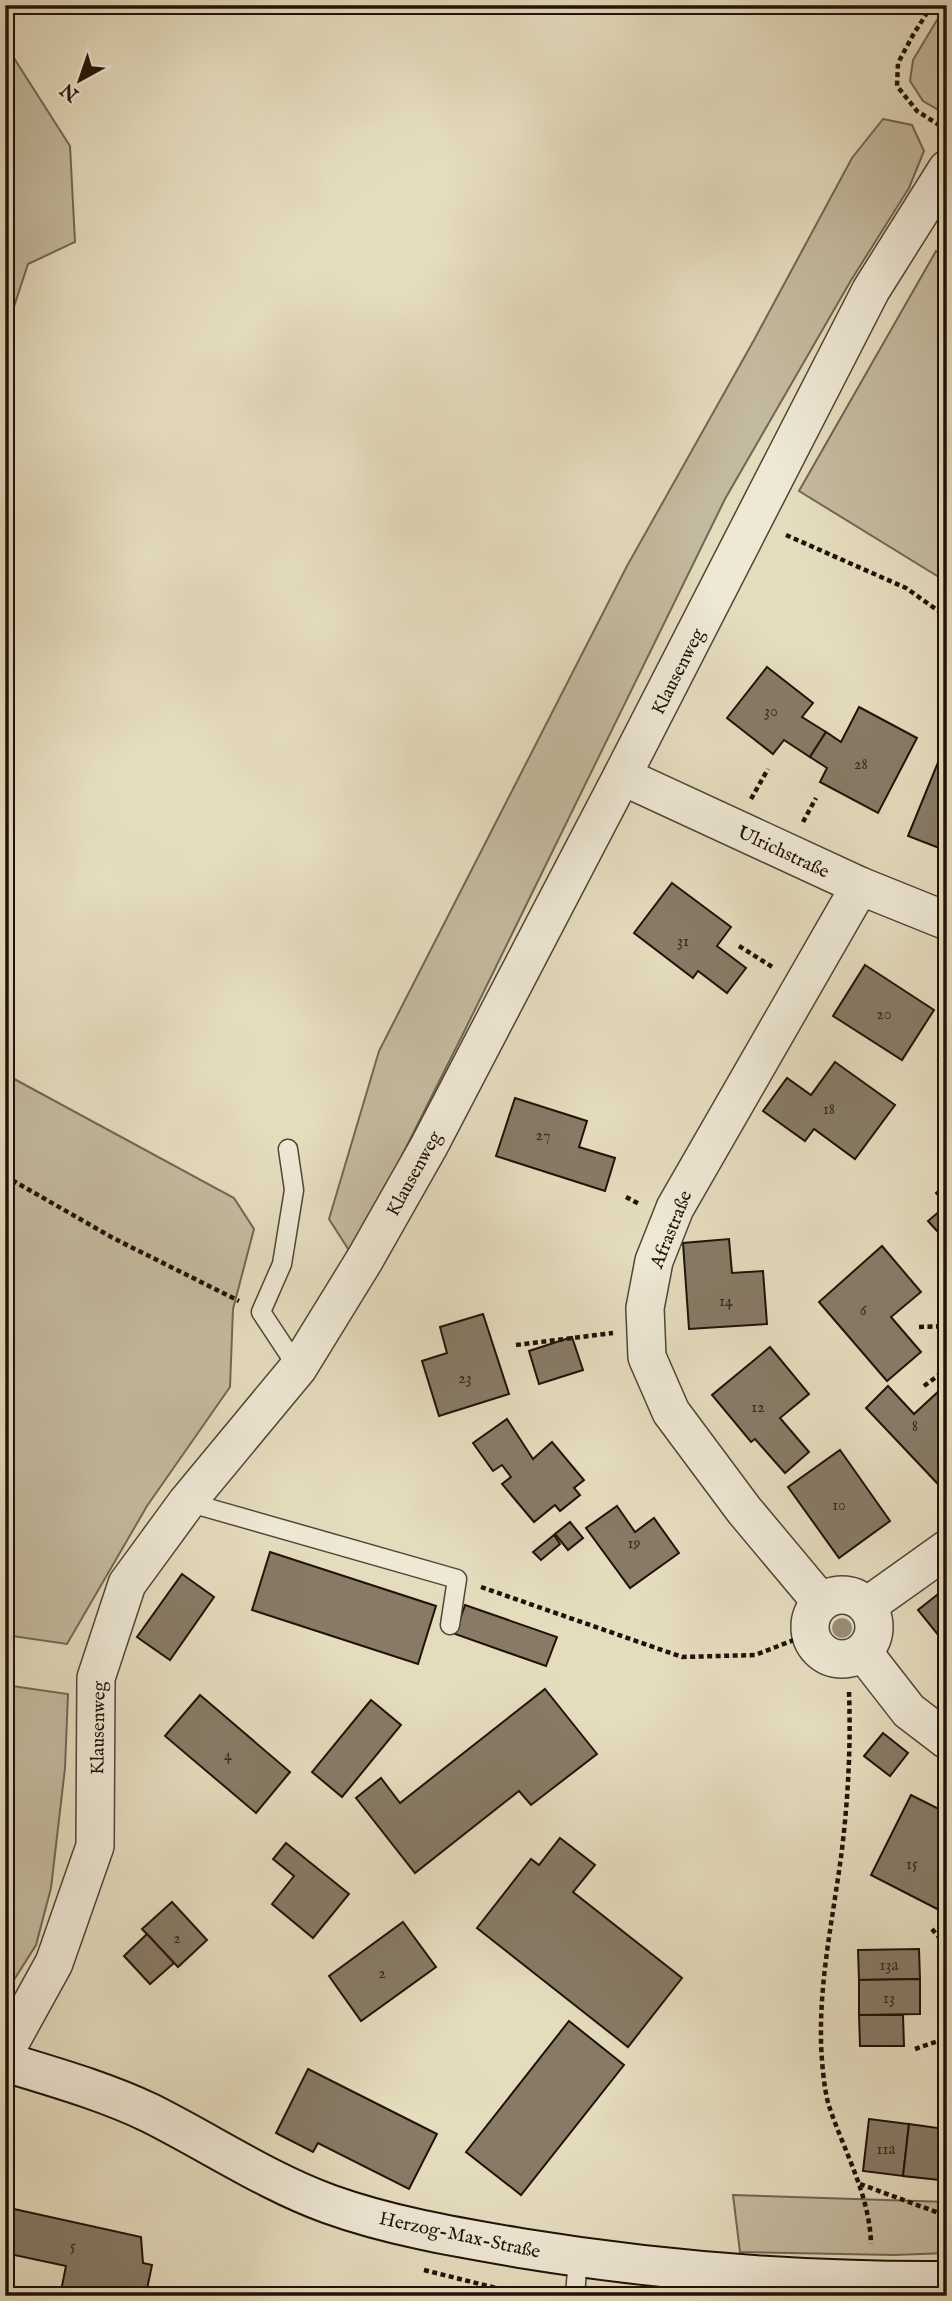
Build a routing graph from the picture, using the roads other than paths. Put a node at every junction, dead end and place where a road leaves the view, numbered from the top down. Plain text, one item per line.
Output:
1 (947, 169) edge
2 (622, 776) junction
3 (860, 886) junction
4 (947, 921) edge
5 (288, 1149) dead end
6 (298, 1368) junction
7 (187, 1502) junction
8 (947, 1549) edge
9 (867, 1606) junction
10 (815, 1618) junction
11 (450, 1625) dead end
12 (856, 1656) junction
13 (947, 1740) edge
14 (5, 2052) edge
15 (5, 2062) edge
16 (578, 2257) junction
17 (947, 2281) edge
18 (872, 2289) edge
19 (575, 2296) edge

1 - 2 street, Klausenweg
2 - 3 street, Ulrichstraße
2 - 6 street, Klausenweg
3 - 4 street, Ulrichstraße
3 - 10 street, Afrastraße
5 - 6 lane
6 - 7 street, Klausenweg
7 - 11 lane
7 - 14 street, Klausenweg
8 - 9 street
9 - 10 street
9 - 12 street
10 - 12 street, Afrastraße
12 - 13 street, Afrastraße
15 - 16 main road, Herzog-Max-Straße
16 - 18 main road, Herzog-Max-Straße
16 - 19 lane
17 - 18 main road, Herzog-Max-Straße

